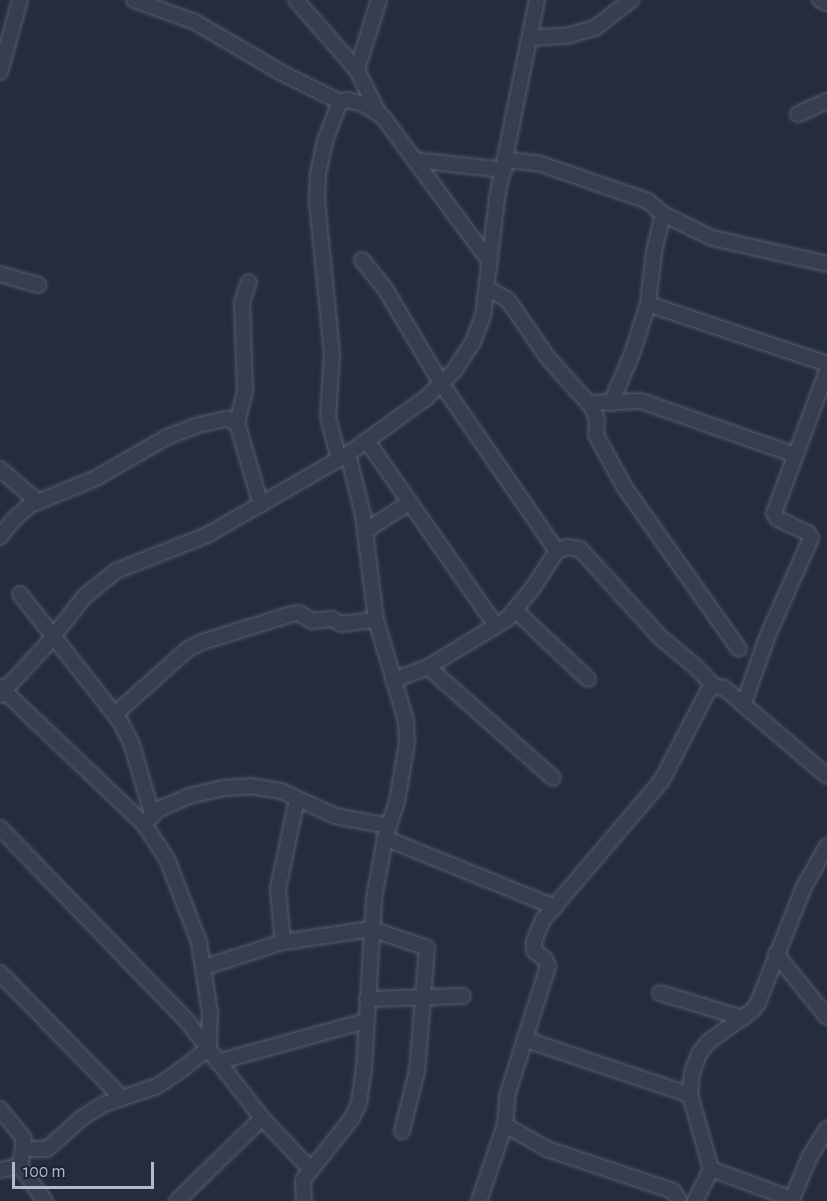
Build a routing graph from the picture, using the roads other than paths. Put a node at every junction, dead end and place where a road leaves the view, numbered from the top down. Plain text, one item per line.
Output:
1 (20, 0) edge
2 (134, 0) edge
3 (296, 0) edge
4 (379, 0) edge
5 (537, 0) edge
6 (631, 0) edge
7 (820, 0) edge
8 (827, 3) edge
9 (531, 38) junction
10 (357, 69) junction
11 (0, 72) edge
12 (827, 101) edge
13 (340, 102) junction
14 (378, 112) junction
15 (798, 114) dead end
16 (415, 160) junction
17 (505, 165) junction
18 (663, 214) junction
19 (362, 260) dead end
20 (489, 261) junction
21 (827, 264) edge
22 (0, 274) edge
23 (249, 282) dead end
24 (38, 285) dead end
25 (487, 288) junction
26 (648, 304) junction
27 (827, 364) edge
28 (827, 371) edge
29 (441, 383) junction
30 (611, 402) junction
31 (590, 403) junction
32 (237, 423) junction
33 (367, 441) junction
34 (795, 455) junction
35 (344, 457) junction
36 (0, 469) edge
37 (38, 502) junction
38 (409, 503) junction
39 (261, 505) junction
40 (365, 531) junction
41 (0, 537) edge
42 (556, 551) junction
43 (20, 594) dead end
44 (516, 610) junction
45 (376, 620) junction
46 (496, 626) junction
47 (53, 638) junction
48 (739, 649) dead end
49 (428, 667) junction
50 (588, 679) dead end
51 (393, 680) junction
52 (714, 686) junction
53 (1, 691) edge
54 (744, 703) junction
55 (115, 714) junction
56 (827, 776) edge
57 (553, 778) dead end
58 (297, 799) junction
59 (148, 819) junction
60 (1, 832) edge
61 (387, 832) junction
62 (827, 846) edge
63 (555, 907) junction
64 (371, 929) junction
65 (283, 942) junction
66 (776, 954) junction
67 (205, 967) junction
68 (0, 973) edge
69 (660, 993) dead end
70 (463, 996) dead end
71 (422, 997) junction
72 (367, 999) junction
73 (827, 1017) edge
74 (742, 1018) junction
75 (366, 1021) junction
76 (524, 1039) junction
77 (209, 1048) junction
78 (217, 1062) junction
79 (690, 1095) junction
80 (122, 1098) junction
81 (0, 1109) edge
82 (262, 1118) junction
83 (505, 1125) junction
84 (827, 1129) edge
85 (402, 1131) dead end
86 (24, 1149) junction
87 (20, 1166) junction
88 (711, 1169) junction
89 (0, 1170) edge
90 (310, 1170) junction
91 (303, 1200) edge
92 (698, 1200) edge
93 (45, 1201) edge
94 (177, 1201) edge
95 (479, 1201) edge
96 (679, 1201) edge

1 - 11 street
2 - 13 street
3 - 10 street
4 - 10 street
5 - 9 street
6 - 9 street
7 - 8 street
9 - 17 street
10 - 14 street
12 - 15 street
13 - 14 street
13 - 35 street
14 - 16 street
16 - 17 street
16 - 20 street
17 - 18 street
17 - 20 street
18 - 21 street
18 - 26 street
19 - 29 street
20 - 25 street
22 - 24 street
23 - 32 street
25 - 29 street
25 - 31 street
26 - 27 street
26 - 30 street
28 - 34 street
29 - 33 street
29 - 42 street
30 - 31 street
30 - 34 street
31 - 48 street
32 - 37 street
32 - 39 street
33 - 35 street
33 - 38 street
34 - 54 street
35 - 39 street
35 - 40 street
36 - 37 street
37 - 41 street
38 - 40 street
38 - 46 street
39 - 47 street
40 - 45 street
42 - 44 street
42 - 52 street
43 - 47 street
44 - 46 street
44 - 50 street
45 - 51 street
45 - 55 street
46 - 49 street
47 - 53 street
47 - 55 street
49 - 51 street
49 - 57 street
51 - 61 street
52 - 54 street
52 - 63 street
53 - 59 street
54 - 56 street
55 - 59 street
58 - 59 street
58 - 61 street
58 - 65 street
59 - 67 street
60 - 77 street
61 - 63 street
61 - 64 street
62 - 66 street
63 - 76 street
64 - 65 street
64 - 71 street
64 - 72 street
65 - 67 street
66 - 73 street
66 - 74 street
67 - 77 street
68 - 80 street
69 - 74 street
70 - 71 street
71 - 72 street
71 - 85 street
72 - 75 street
74 - 79 street
75 - 78 street
75 - 90 street
76 - 79 street
76 - 83 street
77 - 78 street
77 - 80 street
78 - 82 street
79 - 88 street
80 - 86 street
81 - 86 street
82 - 90 street
82 - 94 street
83 - 95 street
83 - 96 street
84 - 88 street
86 - 87 street
87 - 89 street
87 - 93 street
88 - 92 street
90 - 91 street

